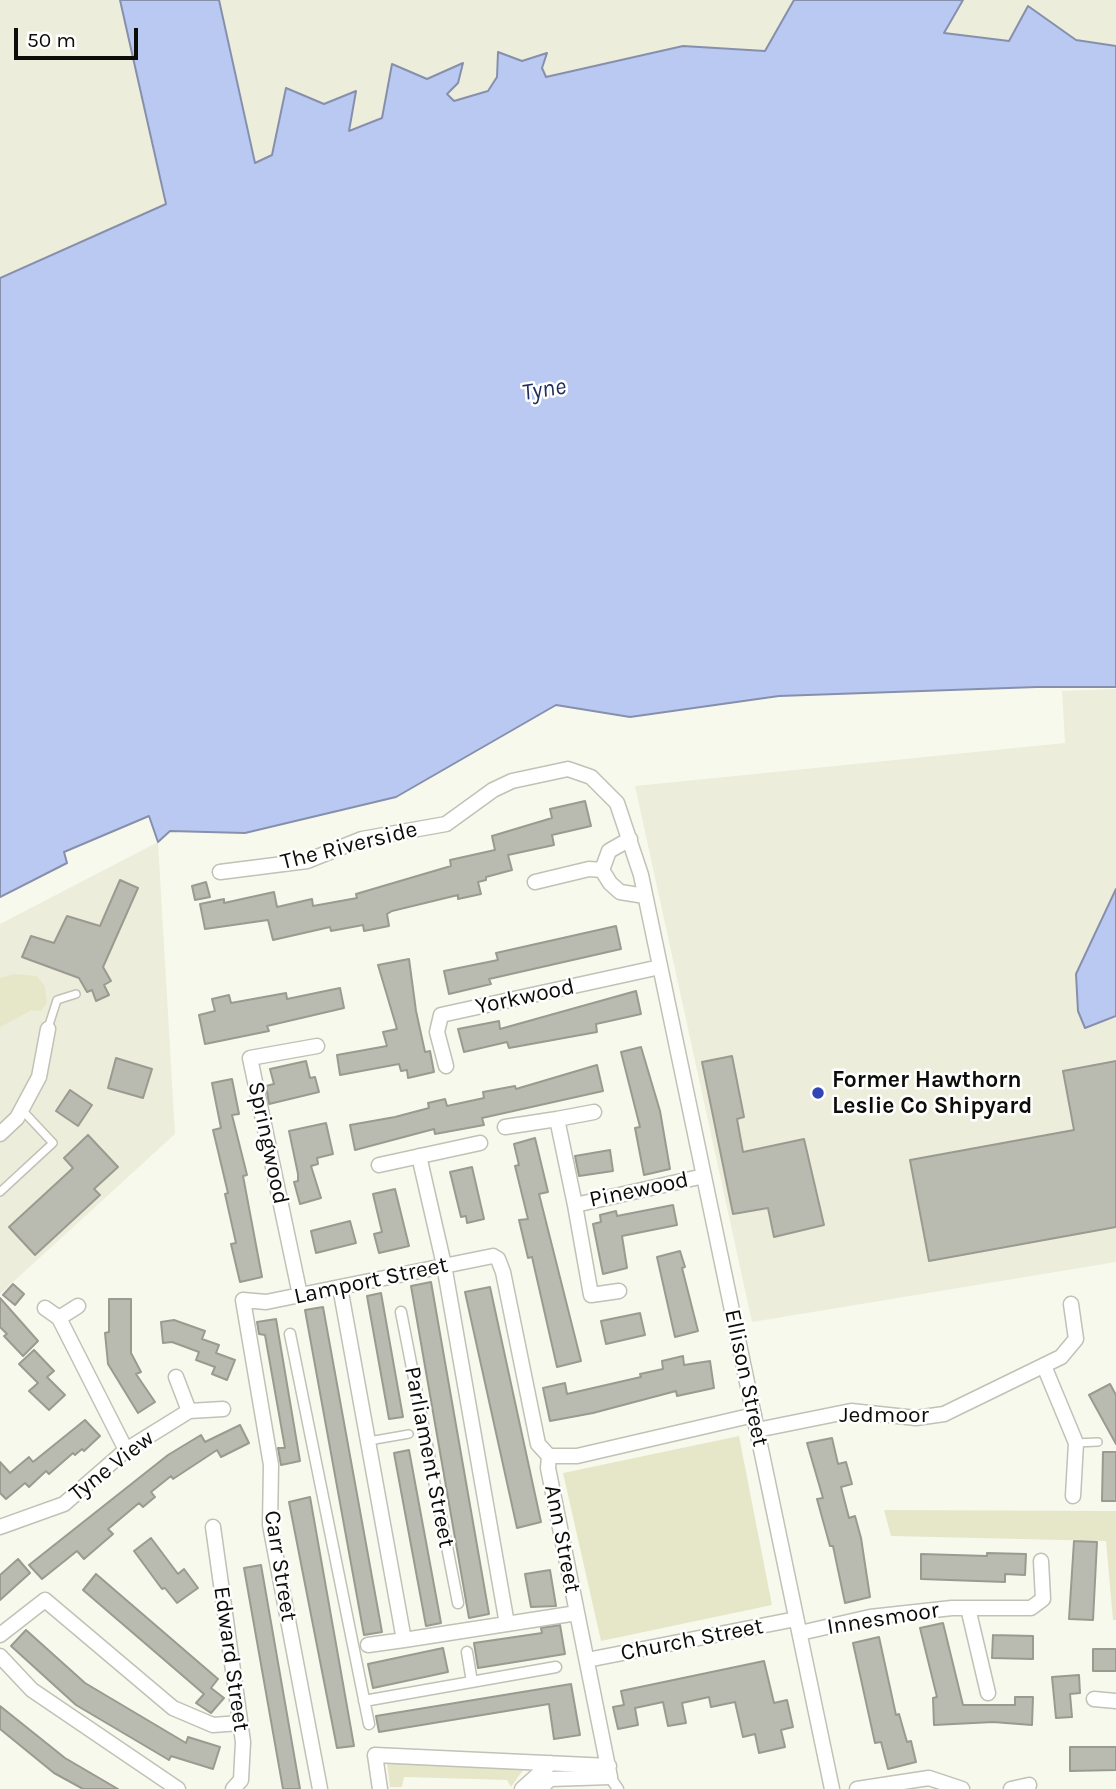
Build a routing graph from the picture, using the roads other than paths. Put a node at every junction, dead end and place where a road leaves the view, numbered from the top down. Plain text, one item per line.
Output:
1 (630, 839) junction
2 (602, 870) junction
3 (220, 872) dead end
4 (535, 882) dead end
5 (645, 896) junction
6 (660, 967) junction
7 (76, 994) dead end
8 (48, 1029) joint
9 (317, 1046) dead end
10 (446, 1066) dead end
11 (22, 1109) junction
12 (594, 1112) dead end
13 (557, 1119) junction
14 (505, 1127) dead end
15 (0, 1134) edge
16 (480, 1143) dead end
17 (419, 1156) junction
18 (379, 1164) dead end
19 (704, 1176) junction
20 (0, 1192) edge
21 (575, 1205) junction
22 (498, 1259) joint
23 (444, 1265) junction
24 (340, 1287) junction
25 (619, 1291) dead end
26 (300, 1295) junction
27 (243, 1300) joint
28 (1071, 1304) dead end
29 (78, 1306) dead end
30 (45, 1308) dead end
31 (401, 1312) dead end
32 (59, 1318) junction
33 (290, 1334) dead end
34 (1044, 1366) junction
35 (176, 1377) dead end
36 (223, 1409) dead end
37 (189, 1411) junction
38 (755, 1422) junction
39 (409, 1434) dead end
40 (368, 1442) junction
41 (1098, 1442) dead end
42 (1076, 1443) junction
43 (126, 1450) junction
44 (549, 1456) junction
45 (1073, 1496) dead end
46 (0, 1527) edge
47 (212, 1527) dead end
48 (1041, 1561) dead end
49 (458, 1603) dead end
50 (968, 1608) junction
51 (577, 1613) junction
52 (506, 1624) junction
53 (798, 1626) junction
54 (0, 1635) edge
55 (404, 1640) junction
56 (368, 1646) dead end
57 (467, 1651) dead end
58 (0, 1656) edge
59 (587, 1660) junction
60 (556, 1667) dead end
61 (472, 1682) junction
62 (988, 1693) dead end
63 (1094, 1699) dead end
64 (364, 1701) junction
65 (1116, 1702) edge
66 (240, 1723) junction
67 (369, 1724) dead end
68 (551, 1763) junction
69 (612, 1778) edge
70 (1029, 1785) dead end
71 (178, 1789) edge
72 (233, 1789) edge
73 (320, 1789) edge
74 (380, 1789) edge
75 (522, 1789) edge
76 (540, 1789) edge
77 (832, 1789) edge
78 (857, 1789) edge
79 (962, 1789) edge
80 (1011, 1789) edge

1 - 2 street
1 - 3 street, The Riverside
1 - 5 street, The Riverside
2 - 4 street
2 - 5 street
5 - 6 street, The Riverside
6 - 10 street, Yorkwood
6 - 19 street, Ellison Street
7 - 8 lane
8 - 11 street
9 - 26 street, Springwood
11 - 15 street
11 - 20 lane
12 - 13 street
13 - 14 street
13 - 21 street, Pinewood
16 - 17 street
17 - 18 street
17 - 23 street
19 - 21 street, Pinewood
19 - 38 street, Ellison Street
21 - 25 street, Pinewood
22 - 23 street, Lamport Street
22 - 44 street, Ann Street
23 - 24 street, Lamport Street
23 - 52 street
24 - 26 street, Lamport Street
24 - 40 street
26 - 27 street, Lamport Street
27 - 73 street, Carr Street
28 - 34 street, Jedmoor
29 - 32 street
30 - 32 street
31 - 49 street, Parliament Street
32 - 43 street
33 - 64 street
34 - 38 street, Jedmoor
34 - 42 street
35 - 37 street
36 - 37 street, Tyne View
37 - 43 street, Tyne View
38 - 44 street, Jedmoor
38 - 53 street, Ellison Street
39 - 40 lane
40 - 55 street
41 - 42 lane
42 - 45 street
43 - 46 street, Tyne View
44 - 51 street, Ann Street
47 - 66 street, Edward Street
48 - 50 street, Innesmoor
50 - 53 street, Innesmoor
50 - 62 street, Innesmoor
51 - 52 street
51 - 59 street, Ann Street
52 - 55 street
53 - 59 street, Church Street
53 - 77 street, Ellison Street
54 - 66 street
55 - 56 street
57 - 61 street
58 - 71 street
59 - 69 street, Ann Street
60 - 61 street
61 - 64 street
63 - 65 street
64 - 67 street
66 - 72 street, Edward Street
68 - 69 street
68 - 74 street
68 - 75 street
69 - 76 street
70 - 80 street
78 - 79 street

